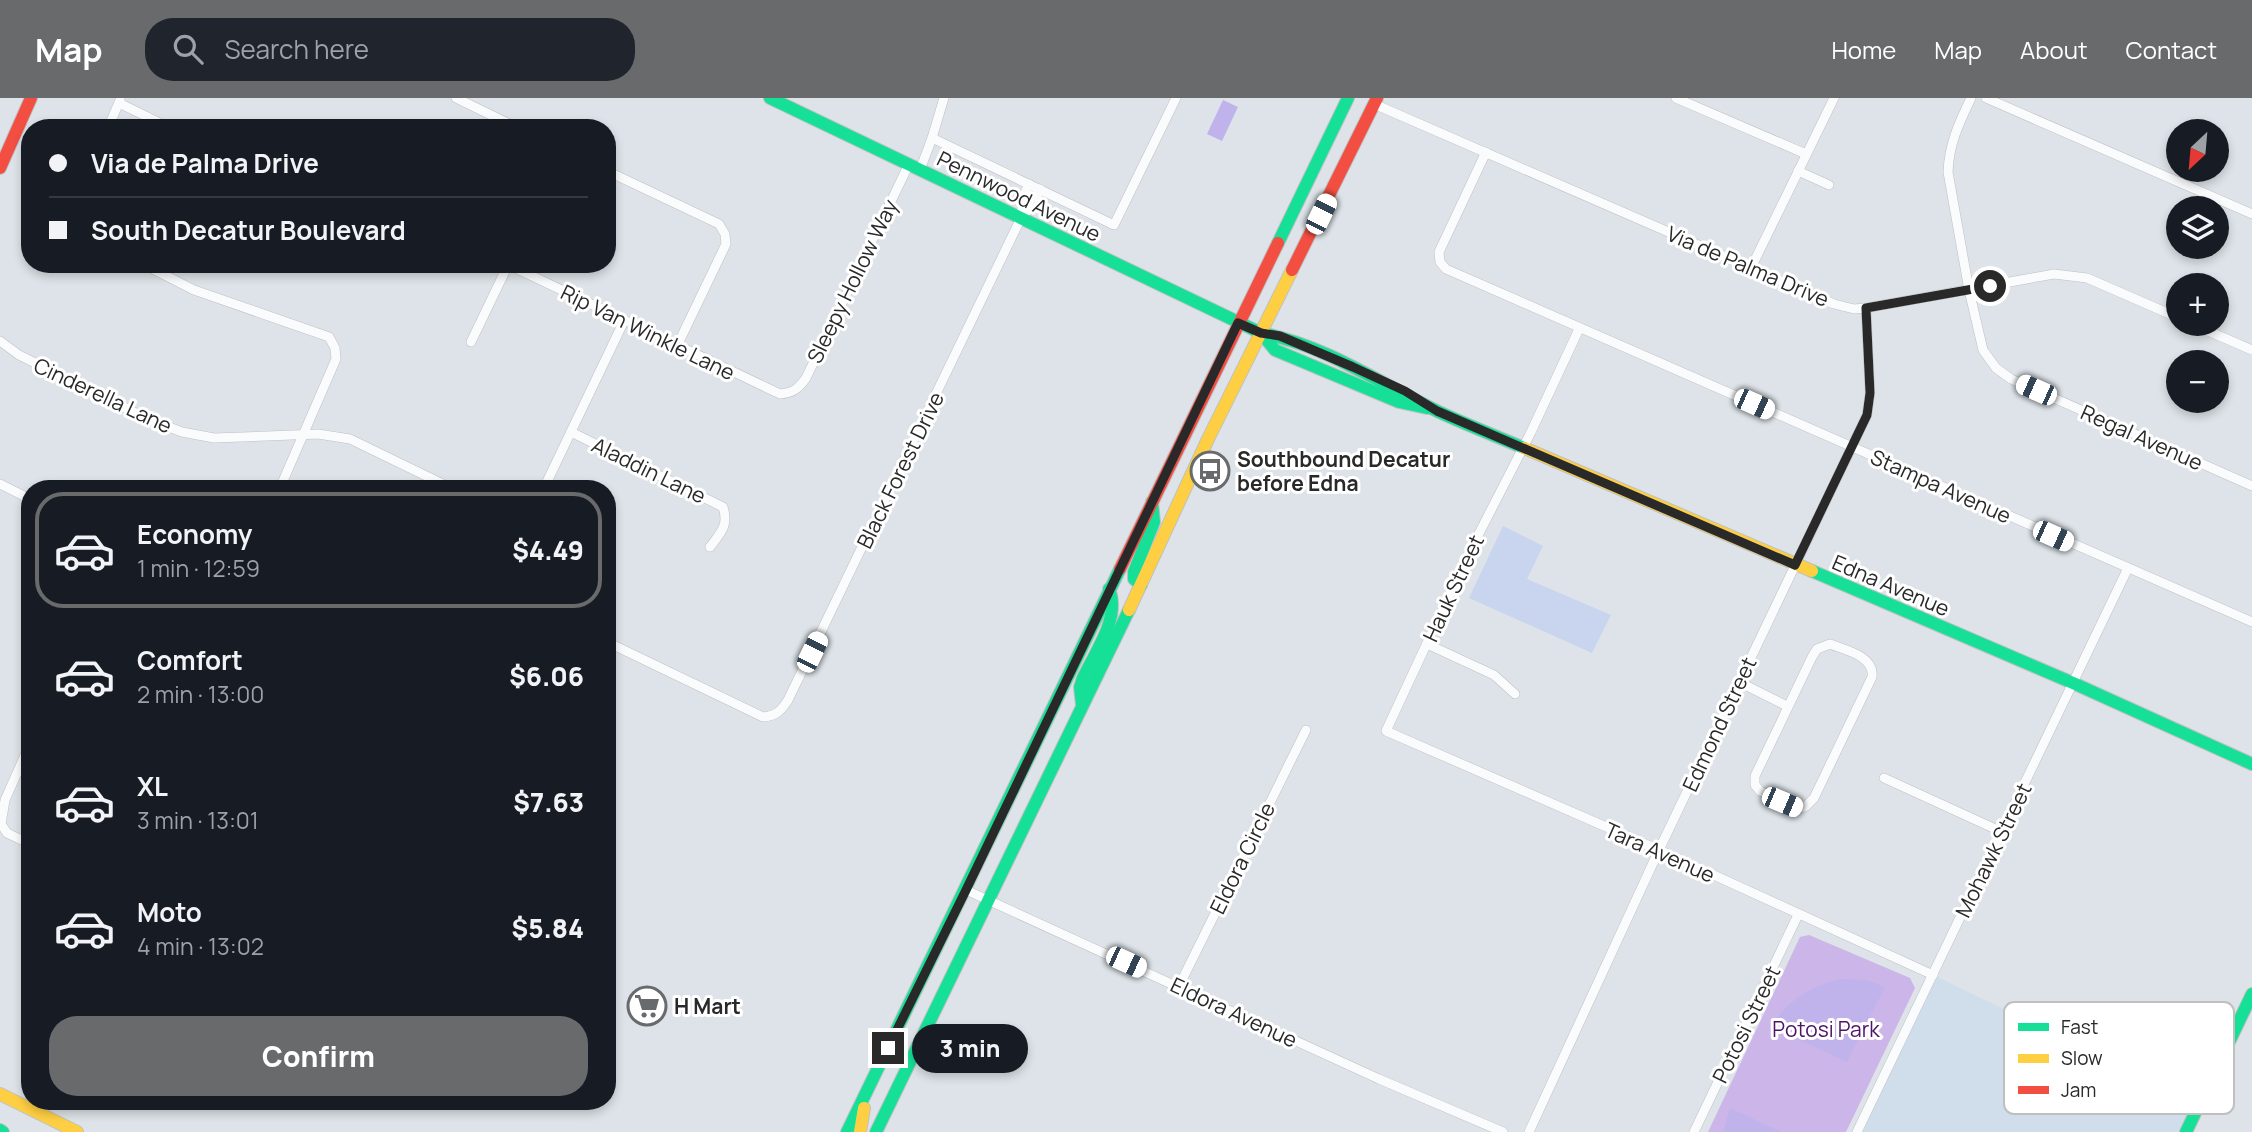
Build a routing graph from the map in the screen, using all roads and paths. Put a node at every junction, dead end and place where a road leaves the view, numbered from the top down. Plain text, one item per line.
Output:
1 (31, 98) edge
2 (456, 98) edge
3 (770, 98) edge
4 (944, 98) edge
5 (1176, 98) edge
6 (1348, 98) edge
7 (1676, 98) edge
8 (1834, 98) edge
9 (1971, 98) edge
10 (1986, 98) edge
11 (1373, 100) edge
12 (120, 101) edge
13 (22, 119) edge
14 (112, 119) edge
15 (153, 119) edge
16 (499, 119) edge
17 (21, 121) edge
18 (932, 138) junction
19 (1486, 152) junction
20 (1806, 154) junction
21 (914, 167) junction
22 (0, 168) edge
23 (1798, 171) junction
24 (616, 175) edge
25 (1029, 184) junction
26 (1829, 184) dead end
27 (1040, 189) junction
28 (2252, 214) edge
29 (1021, 218) junction
30 (1751, 268) junction
31 (161, 273) edge
32 (503, 273) edge
33 (526, 273) edge
34 (1969, 290) junction
35 (1866, 308) junction
36 (2166, 312) edge
37 (625, 321) junction
38 (1250, 328) junction
39 (1579, 328) junction
40 (2220, 336) edge
41 (0, 341) edge
42 (471, 342) dead end
43 (677, 346) junction
44 (2252, 350) edge
45 (791, 394) joint
46 (571, 432) junction
47 (304, 434) junction
48 (1522, 447) junction
49 (1853, 447) junction
50 (284, 480) edge
51 (435, 480) edge
52 (548, 480) edge
53 (0, 484) edge
54 (2252, 486) edge
55 (21, 494) edge
56 (1152, 500) junction
57 (710, 547) dead end
58 (1795, 565) junction
59 (2128, 568) junction
60 (1141, 585) junction
61 (1109, 589) junction
62 (2252, 622) edge
63 (1427, 645) junction
64 (616, 646) edge
65 (1740, 682) junction
66 (2073, 683) junction
67 (1515, 695) dead end
68 (1787, 706) junction
69 (1082, 707) junction
70 (1306, 730) dead end
71 (1386, 731) joint
72 (21, 764) edge
73 (2252, 764) edge
74 (1884, 778) dead end
75 (1, 824) edge
76 (2002, 832) junction
77 (21, 840) edge
78 (1659, 850) junction
79 (966, 890) junction
80 (988, 900) junction
81 (1798, 915) junction
82 (1933, 975) junction
83 (1179, 986) junction
84 (2252, 994) edge
85 (898, 1027) junction
86 (2234, 1032) edge
87 (922, 1036) junction
88 (866, 1092) junction
89 (0, 1094) edge
90 (21, 1104) edge
91 (32, 1110) edge
92 (2195, 1114) edge
93 (77, 1132) edge
94 (847, 1132) edge
95 (860, 1132) edge
96 (876, 1132) edge
97 (1503, 1132) edge
98 (1529, 1132) edge
99 (1694, 1132) edge
100 (1857, 1132) edge
101 (2186, 1132) edge

1 - 13 main road
2 - 16 street
3 - 21 main road, Pennwood Avenue
4 - 18 street, Sleepy Hollow Way
5 - 27 street
6 - 38 main road
7 - 20 street
8 - 20 street
9 - 34 street
10 - 28 street
11 - 19 street, Via de Palma Drive
11 - 38 main road
12 - 14 street
12 - 15 street
17 - 22 main road
18 - 21 street, Sleepy Hollow Way
18 - 25 street
19 - 30 street, Via de Palma Drive
19 - 39 street, Stampa Avenue
20 - 23 street
21 - 29 main road, Pennwood Avenue
21 - 45 street, Sleepy Hollow Way
23 - 26 street
23 - 30 street
24 - 43 street
25 - 27 street
25 - 29 street
27 - 29 street
29 - 38 main road, Pennwood Avenue
29 - 64 street, Black Forest Drive
30 - 35 street, Via de Palma Drive
31 - 47 street
32 - 42 street
33 - 37 street, Rip Van Winkle Lane
34 - 35 street, Via de Palma Drive
34 - 36 street, Via de Palma Drive
34 - 54 street, Regal Avenue
35 - 49 street, Edmond Street
37 - 43 street, Rip Van Winkle Lane
37 - 46 street
38 - 48 main road, Edna Avenue
38 - 56 main road
38 - 60 main road
39 - 48 street, Hauk Street
39 - 49 street, Stampa Avenue
40 - 44 street
41 - 47 street, Cinderella Lane
43 - 45 street, Rip Van Winkle Lane
46 - 52 street
46 - 57 street, Aladdin Lane
47 - 50 street
47 - 51 street, Cinderella Lane
48 - 58 main road, Edna Avenue
48 - 63 street, Hauk Street
49 - 58 street, Edmond Street
49 - 59 street, Stampa Avenue
53 - 55 street
56 - 60 main road
56 - 61 main road
58 - 65 street, Edmond Street
58 - 66 main road, Edna Avenue
59 - 62 street, Stampa Avenue
59 - 66 street, Mohawk Street
60 - 69 main road
61 - 69 main road
61 - 79 main road
63 - 67 street
63 - 71 street, Hauk Street
65 - 68 street
65 - 78 street, Edmond Street
66 - 73 main road, Edna Avenue
66 - 76 street, Mohawk Street
68 - 68 street
69 - 80 main road
70 - 83 street, Eldora Circle
71 - 78 street, Tara Avenue
72 - 75 street
74 - 76 street
75 - 77 street
76 - 82 street, Mohawk Street
78 - 81 street, Tara Avenue
78 - 98 street, Edmond Street
79 - 80 street, Eldora Avenue
79 - 85 main road
80 - 83 street, Eldora Avenue
80 - 87 main road
81 - 82 street, Tara Avenue
81 - 99 street, Potosi Street
82 - 100 street, Mohawk Street
83 - 97 street, Eldora Avenue
84 - 86 main road
85 - 87 main road
85 - 88 main road
87 - 96 main road
88 - 94 main road
88 - 95 main road
89 - 90 main road
91 - 93 main road
92 - 101 main road

